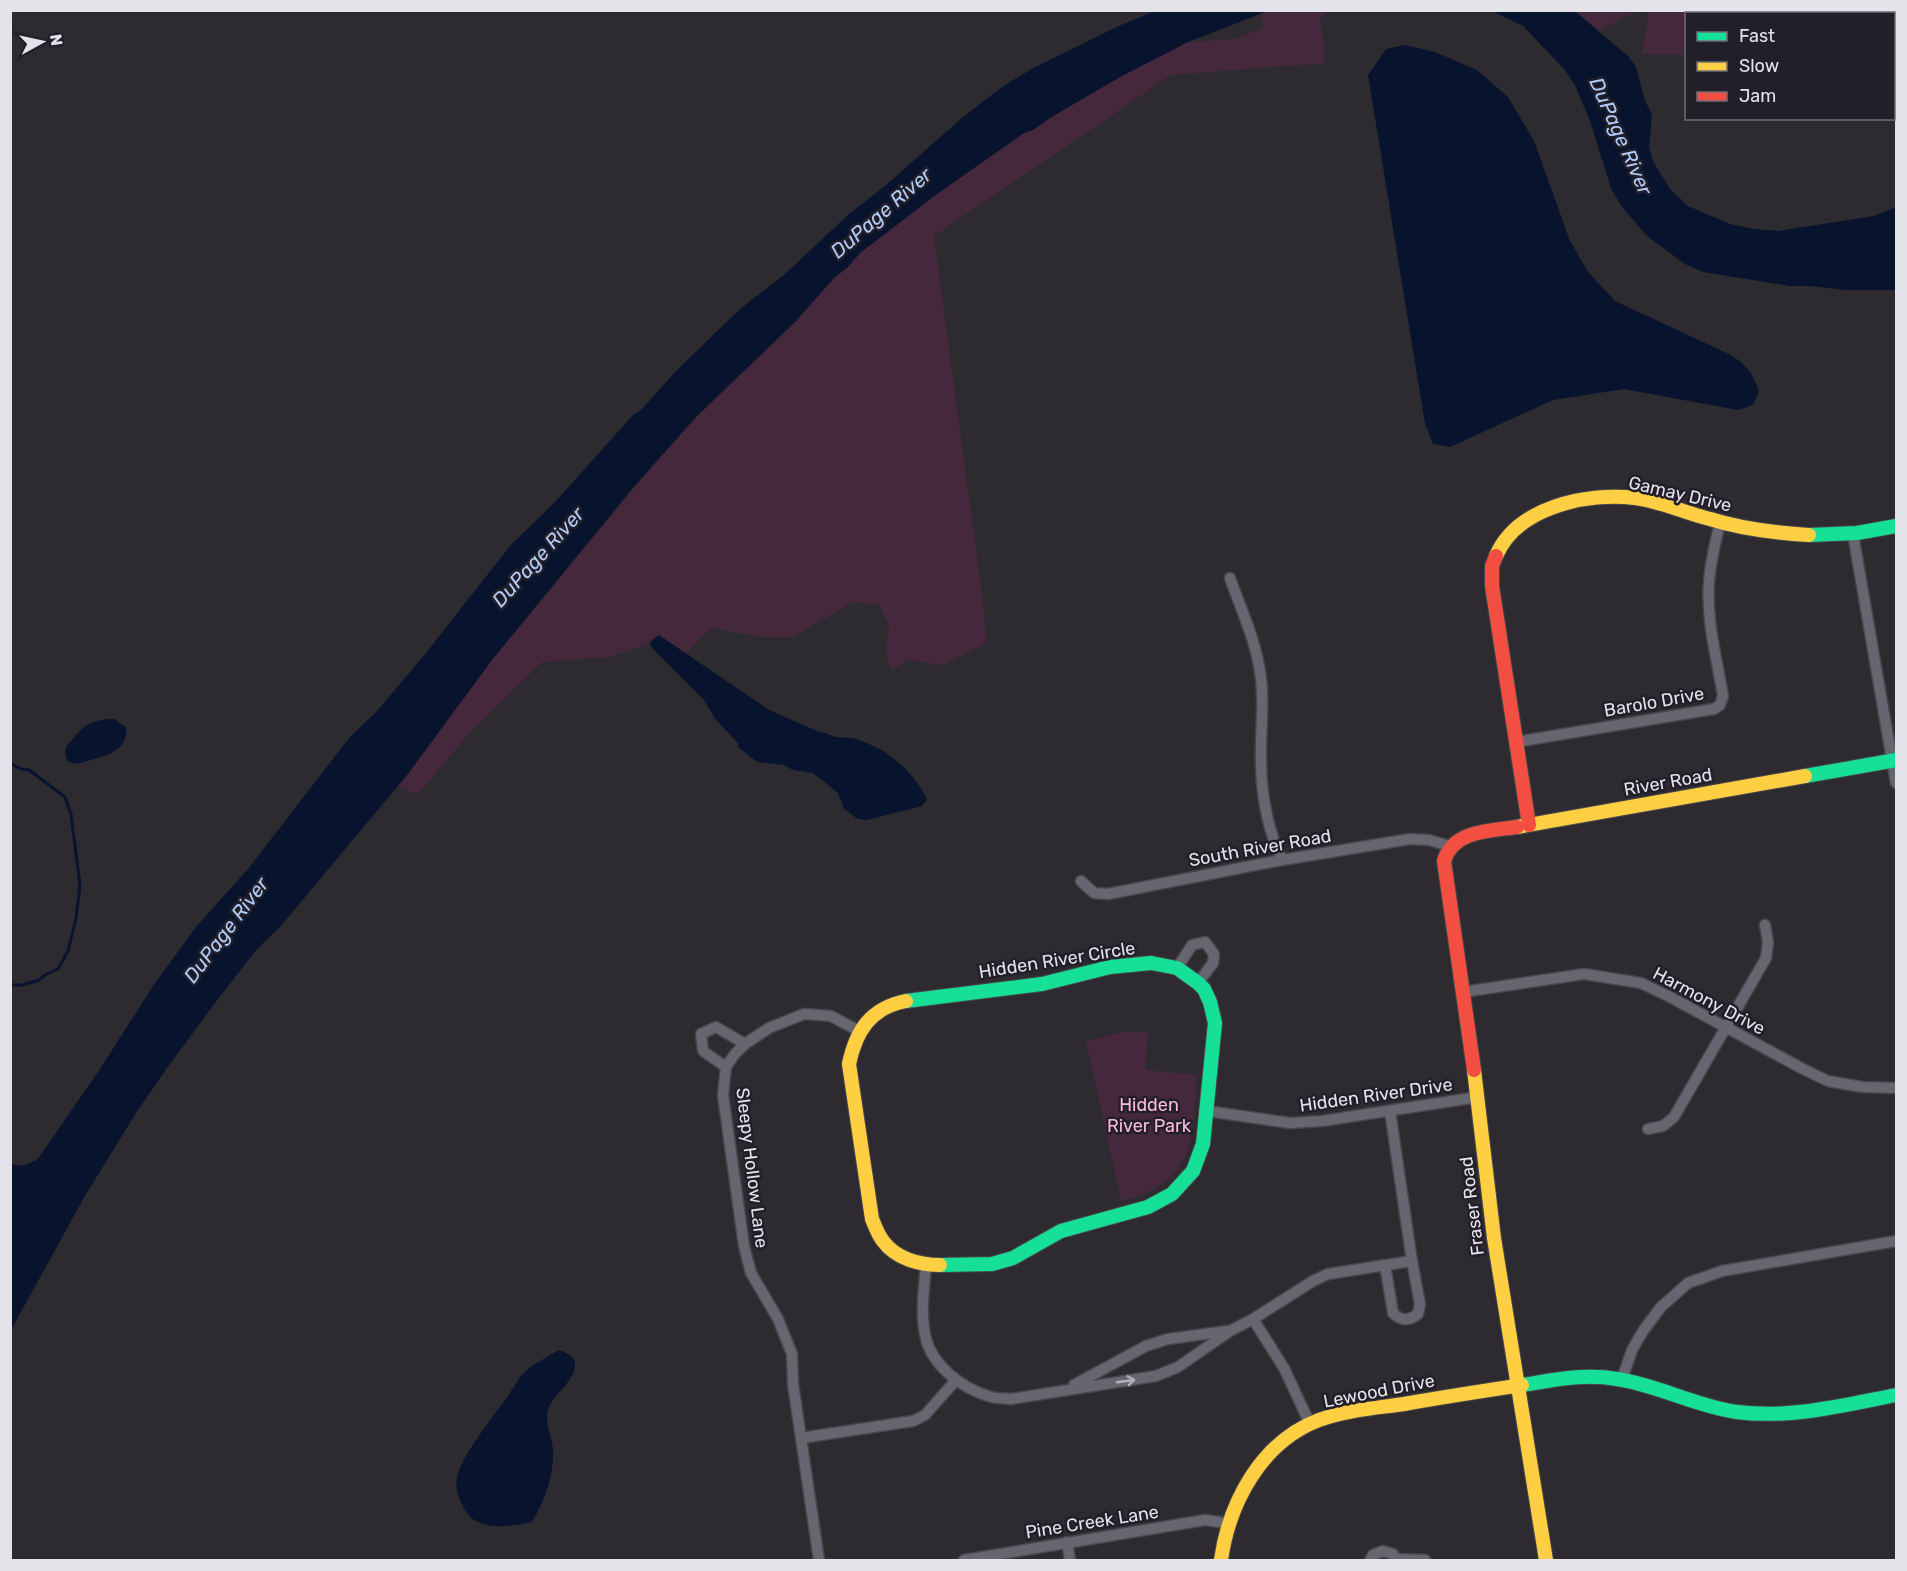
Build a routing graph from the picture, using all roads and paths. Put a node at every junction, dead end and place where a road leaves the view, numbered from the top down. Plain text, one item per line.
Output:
1 (1720, 523) junction
2 (1896, 526) edge
3 (1853, 534) junction
4 (1230, 578) dead end
5 (1516, 742) junction
6 (1895, 760) edge
7 (1896, 783) edge
8 (1529, 825) junction
9 (1449, 846) junction
10 (1282, 860) junction
11 (1081, 881) dead end
12 (1765, 925) dead end
13 (1177, 968) junction
14 (1198, 983) junction
15 (1463, 992) junction
16 (1726, 1028) junction
17 (859, 1031) junction
18 (746, 1044) junction
19 (726, 1067) junction
20 (1896, 1088) edge
21 (1478, 1097) junction
22 (1207, 1111) junction
23 (1390, 1111) junction
24 (1648, 1129) dead end
25 (1896, 1241) edge
26 (1412, 1261) junction
27 (926, 1265) junction
28 (1385, 1265) junction
29 (1253, 1319) junction
30 (1230, 1331) junction
31 (1622, 1379) junction
32 (956, 1380) junction
33 (1517, 1385) junction
34 (1068, 1389) junction
35 (1896, 1395) edge
36 (1310, 1424) junction
37 (801, 1438) junction
38 (1227, 1523) junction
39 (1067, 1542) junction
40 (819, 1560) edge
41 (964, 1560) edge
42 (1070, 1560) edge
43 (1221, 1560) edge
44 (1370, 1560) edge
45 (1396, 1560) edge
46 (1425, 1560) edge
47 (1546, 1560) edge

1 - 3 street, Gamay Drive
1 - 5 street, Barolo Drive
1 - 5 street, Gamay Drive
2 - 3 street, Gamay Drive
3 - 6 street
4 - 10 street
5 - 8 street, Gamay Drive
6 - 7 street
6 - 8 street, River Road
8 - 9 street, River Road
9 - 10 street, South River Road
9 - 15 street, Fraser Road
10 - 11 street, South River Road
12 - 16 street
13 - 14 street, Hidden River Circle
13 - 14 street
13 - 17 street, Hidden River Circle
14 - 22 street, Hidden River Circle
15 - 16 street, Harmony Drive
15 - 21 street, Fraser Road
16 - 20 street, Harmony Drive
16 - 24 street
17 - 18 street, Sleepy Hollow Lane
17 - 27 street, Hidden River Circle
18 - 19 street, Sleepy Hollow Lane
18 - 19 street
19 - 37 street, Sleepy Hollow Lane
21 - 23 street, Hidden River Drive
21 - 33 street, Fraser Road
22 - 23 street, Hidden River Drive
22 - 27 street, Hidden River Circle
23 - 26 street
25 - 31 street
26 - 28 street
26 - 28 street
27 - 32 street
28 - 29 street
29 - 30 street
29 - 36 street
30 - 34 street
34 -> 30 street
31 - 33 street, Lewood Drive
31 - 35 street, Lewood Drive
32 - 34 street
32 - 37 street
33 - 36 street, Lewood Drive
33 - 47 street, Fraser Road
36 - 38 street, Lewood Drive
37 - 40 street, Sleepy Hollow Lane
38 - 39 street, Pine Creek Lane
38 - 43 street, Lewood Drive
39 - 41 street, Pine Creek Lane
39 - 42 street
44 - 45 street
45 - 46 street

